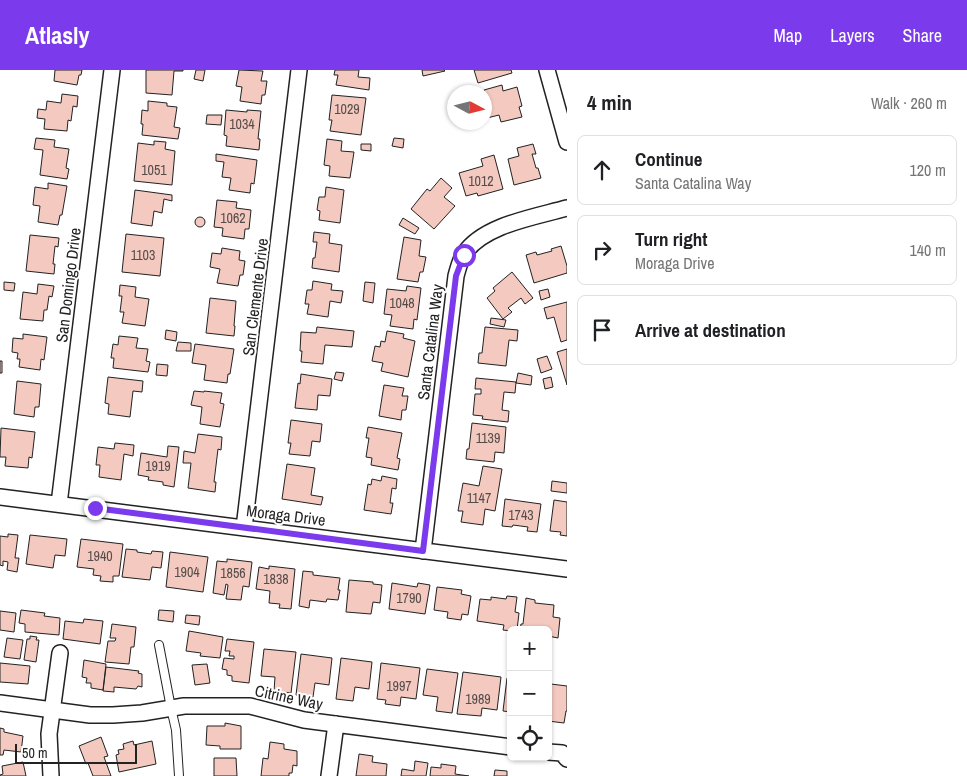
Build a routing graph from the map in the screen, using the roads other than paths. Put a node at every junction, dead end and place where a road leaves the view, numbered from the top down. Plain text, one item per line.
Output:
1 (112, 70) edge
2 (300, 70) edge
3 (547, 70) edge
4 (567, 142) edge
5 (567, 208) edge
6 (0, 497) edge
7 (59, 504) junction
8 (244, 528) junction
9 (423, 551) junction
10 (567, 569) edge
11 (160, 645) dead end
12 (60, 653) dead end
13 (0, 703) edge
14 (171, 708) junction
15 (52, 710) junction
16 (336, 724) junction
17 (507, 746) edge
18 (552, 752) edge
19 (567, 759) edge
20 (51, 776) edge
21 (179, 776) edge
22 (329, 776) edge

1 - 7 street, San Domingo Drive
2 - 8 street, San Clemente Drive
3 - 4 street
5 - 9 street, Santa Catalina Way
6 - 7 street, Moraga Drive
7 - 8 street, Moraga Drive
8 - 9 street, Moraga Drive
9 - 10 street, Moraga Drive
11 - 14 lane
12 - 15 street
13 - 15 street, Citrine Way
14 - 15 street, Citrine Way
14 - 16 street, Citrine Way
14 - 21 lane
15 - 20 street
16 - 17 street, Citrine Way
16 - 22 street
18 - 19 street

